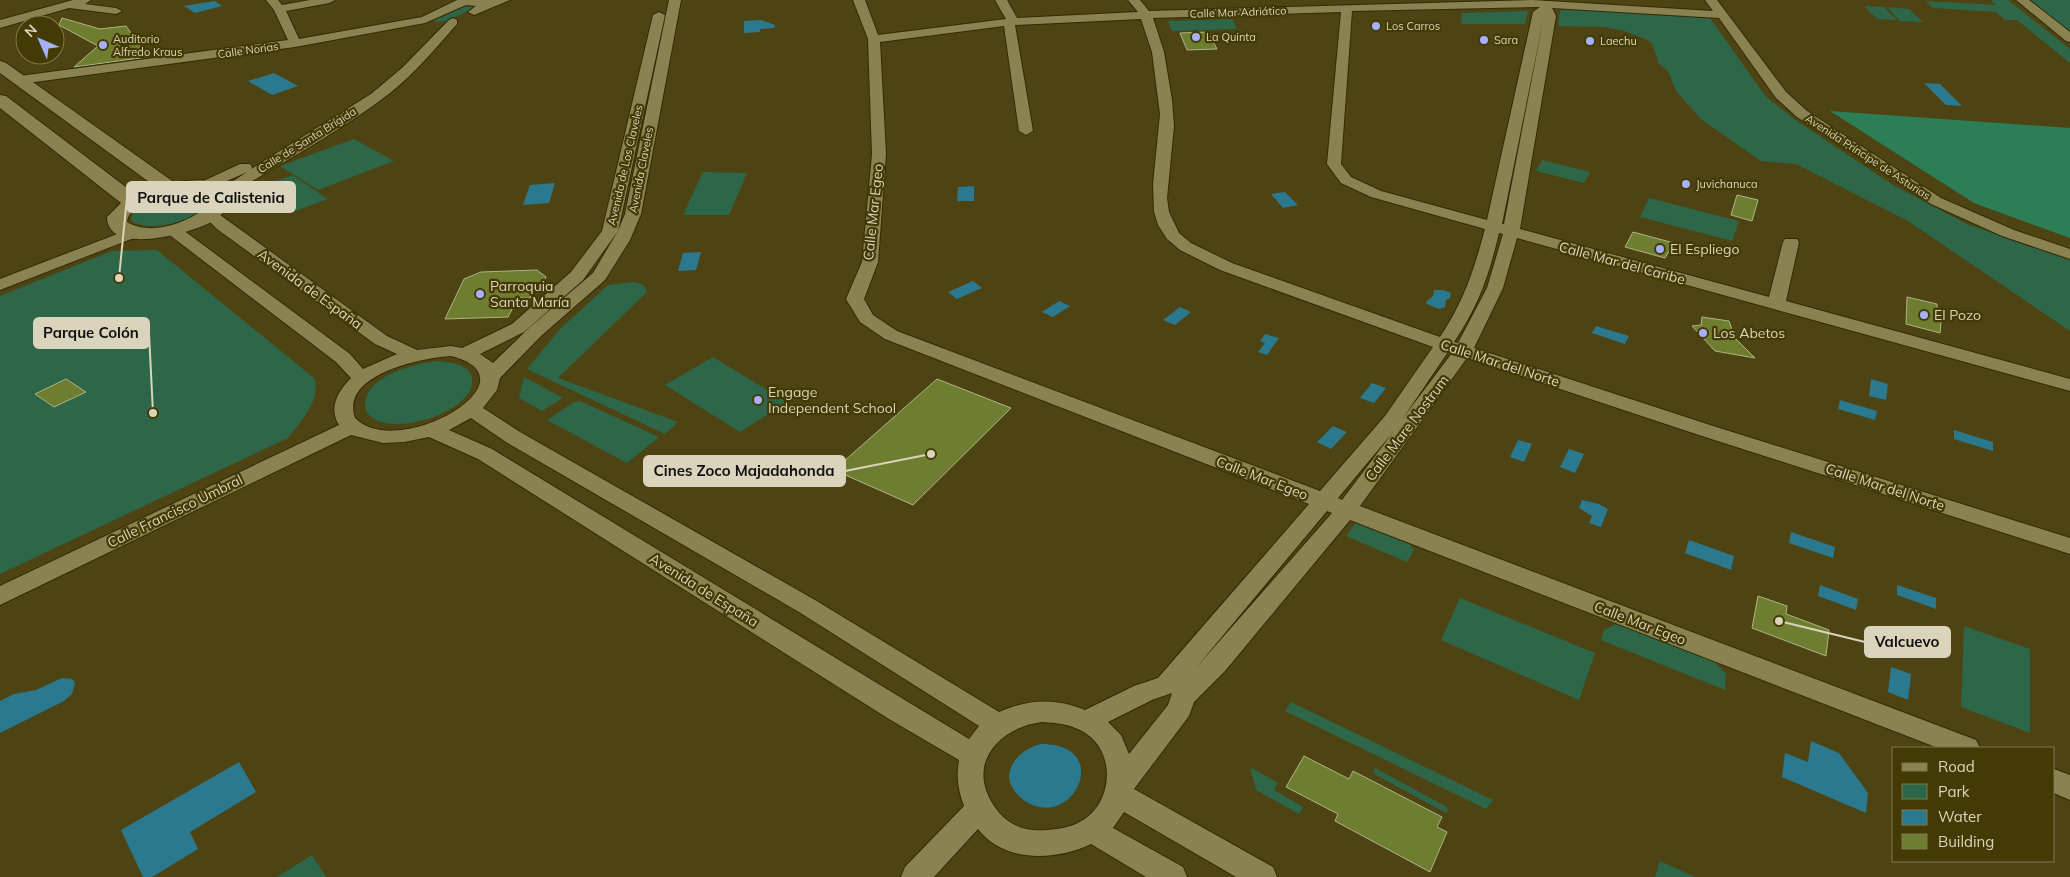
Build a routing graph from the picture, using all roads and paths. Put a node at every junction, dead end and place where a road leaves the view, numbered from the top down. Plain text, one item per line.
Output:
1 (85, 0) edge
2 (329, 0) edge
3 (504, 0) edge
4 (662, 0) edge
5 (675, 0) edge
6 (859, 0) edge
7 (1001, 0) edge
8 (1134, 0) edge
9 (1273, 0) edge
10 (1711, 0) edge
11 (1725, 0) edge
12 (2022, 0) edge
13 (477, 2) edge
14 (1541, 2) edge
15 (1408, 3) edge
16 (275, 4) edge
17 (448, 4) edge
18 (68, 5) junction
19 (1347, 8) junction
20 (116, 11) dead end
21 (1284, 11) junction
22 (1146, 15) junction
23 (1722, 15) junction
24 (426, 22) junction
25 (454, 22) junction
26 (1011, 22) junction
27 (0, 24) edge
28 (2070, 38) edge
29 (874, 39) junction
30 (295, 43) junction
31 (0, 66) edge
32 (20, 80) junction
33 (0, 100) edge
34 (1026, 131) dead end
35 (204, 186) junction
36 (171, 189) junction
37 (223, 193) junction
38 (133, 203) junction
39 (211, 215) junction
40 (125, 228) junction
41 (173, 230) junction
42 (1502, 230) junction
43 (1791, 242) dead end
44 (2070, 244) edge
45 (2070, 254) edge
46 (0, 277) edge
47 (0, 286) edge
48 (1776, 305) junction
49 (1444, 345) junction
50 (1463, 351) junction
51 (467, 354) junction
52 (414, 355) junction
53 (491, 376) junction
54 (362, 379) junction
55 (2070, 385) edge
56 (471, 409) junction
57 (351, 427) junction
58 (432, 430) junction
59 (1322, 502) junction
60 (1345, 511) junction
61 (2070, 546) edge
62 (0, 596) edge
63 (1175, 691) junction
64 (1086, 721) junction
65 (999, 725) junction
66 (1964, 747) edge
67 (973, 755) junction
68 (2055, 782) edge
69 (2070, 788) edge
70 (1120, 790) junction
71 (978, 810) junction
72 (1093, 831) junction
73 (915, 877) edge
74 (1173, 877) edge
75 (1263, 877) edge

1 - 18 street
2 - 16 street
3 - 13 street, Calle Norias
4 - 51 street, Avenida de Los Claveles
5 - 53 street, Avenida Claveles
6 - 29 street, Calle Mar Egeo
7 - 26 street
8 - 22 street, Calle Mar del Norte
9 - 21 street
10 - 23 street, Avenida Príncipe de Asturias
11 - 44 street, Avenida Príncipe de Asturias
12 - 28 street
13 - 17 street, Calle Norias
13 - 25 street
14 - 15 street, Calle Mar Adriático
14 - 23 street, Calle Mar Adriático
14 - 42 street, Calle Mare Nostrum
15 - 19 street, Calle Mar Adriático
16 - 30 street
17 - 24 street, Calle Norias
18 - 20 street
18 - 27 street
19 - 21 street, Calle Mar Adriático
19 - 42 street, Calle Mar del Caribe
21 - 22 street, Calle Mar Adriático
22 - 26 street, Calle Mar Adriático
22 - 49 street, Calle Mar del Norte
23 - 45 street, Avenida Príncipe de Asturias
24 - 25 street
24 - 30 street, Calle Norias
24 - 35 street, Calle de Santa Brígida
25 - 37 street, Calle de Santa Brígida
26 - 29 street, Calle Mar Adriático
26 - 34 street
29 - 59 street, Calle Mar Egeo
30 - 32 street, Calle Norias
31 - 32 street
32 - 36 street
33 - 38 street
35 - 36 street
35 - 37 street
36 - 38 street
37 - 39 street
38 - 40 street
39 - 41 street
39 - 52 street, Avenida de España
40 - 41 street
40 - 46 street
40 - 47 street
41 - 54 street
42 - 48 street, Calle Mar del Caribe
42 - 49 street, Calle Mare Nostrum
42 - 50 street, Calle Mare Nostrum
43 - 48 street
48 - 55 street, Calle Mar del Caribe
49 - 50 street, Calle Mar del Norte
49 - 59 street, Calle Mare Nostrum
50 - 60 street, Calle Mare Nostrum
50 - 61 street, Calle Mar del Norte
51 - 52 street
51 - 53 street
52 - 54 street
53 - 56 street
54 - 57 street
56 - 58 street
56 - 65 street
57 - 58 street
57 - 62 street, Calle Francisco Umbral
58 - 67 street, Avenida de España
59 - 60 street, Calle Mar Egeo
59 - 63 street, Calle Mare Nostrum
60 - 63 street, Calle Mare Nostrum
60 - 66 street, Calle Mar Egeo
63 - 64 street
63 - 70 street, Calle Mare Nostrum
64 - 65 street
64 - 70 street
65 - 67 street
67 - 71 street
68 - 69 street
70 - 72 street
70 - 75 street
71 - 72 street
71 - 73 street
72 - 74 street

